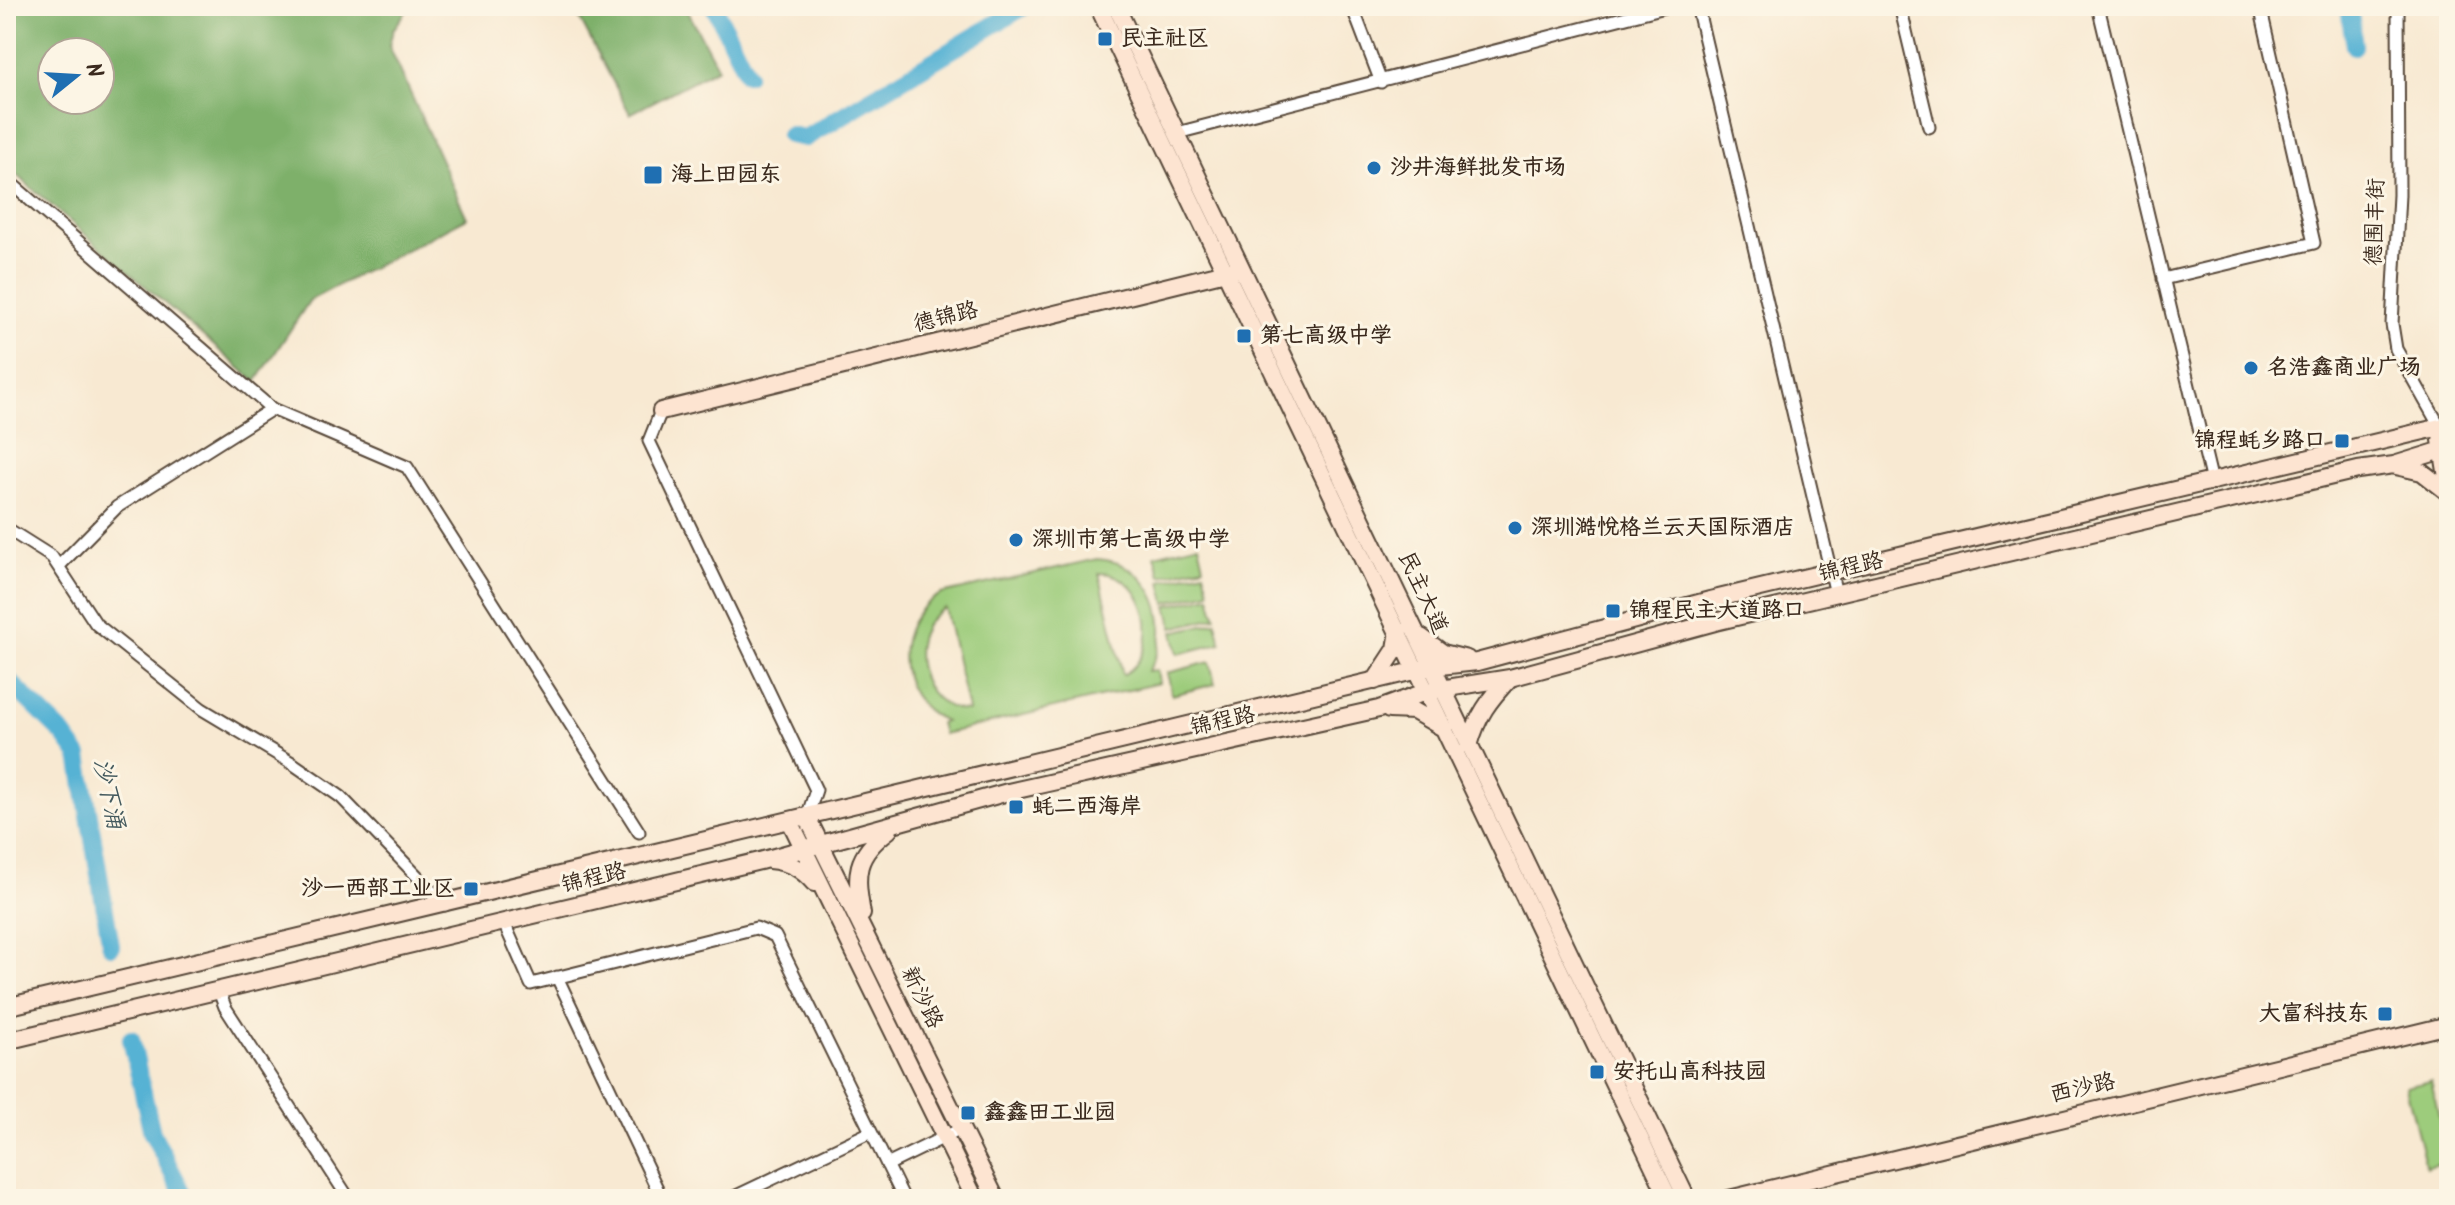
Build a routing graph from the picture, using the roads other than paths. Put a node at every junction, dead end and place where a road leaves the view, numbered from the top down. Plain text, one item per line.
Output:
1 (1098, 6) edge
2 (1116, 6) edge
3 (1352, 6) edge
4 (1669, 6) edge
5 (1697, 6) edge
6 (1900, 6) edge
7 (2098, 6) edge
8 (2260, 6) edge
9 (2398, 6) edge
10 (1381, 82) junction
11 (1929, 127) dead end
12 (1177, 133) junction
13 (6, 179) edge
14 (1234, 270) junction
15 (2163, 279) junction
16 (272, 409) junction
17 (661, 411) joint
18 (2446, 438) edge
19 (2394, 465) junction
20 (2212, 482) junction
21 (2449, 492) edge
22 (6, 528) edge
23 (59, 566) junction
24 (1831, 572) junction
25 (1836, 594) junction
26 (1399, 631) junction
27 (1417, 634) junction
28 (1477, 662) junction
29 (1424, 669) junction
30 (1510, 678) junction
31 (1375, 681) junction
32 (1435, 690) junction
33 (1379, 709) junction
34 (1446, 730) junction
35 (1469, 746) junction
36 (807, 817) junction
37 (790, 821) junction
38 (896, 825) junction
39 (639, 832) dead end
40 (821, 843) junction
41 (803, 848) junction
42 (763, 860) junction
43 (826, 897) junction
44 (445, 905) junction
45 (504, 923) junction
46 (865, 936) junction
47 (557, 977) junction
48 (219, 991) junction
49 (6, 1007) edge
50 (2449, 1025) edge
51 (6, 1041) edge
52 (961, 1129) junction
53 (871, 1132) junction
54 (944, 1137) junction
55 (887, 1165) junction
56 (349, 1199) edge
57 (662, 1199) edge
58 (730, 1199) edge
59 (904, 1199) edge
60 (975, 1199) edge
61 (996, 1199) edge
62 (1669, 1199) edge
63 (1687, 1199) edge
64 (1729, 1199) edge

1 - 14 main road, 民主大道
2 - 12 main road, 民主大道
3 - 10 street
4 - 10 street
5 - 24 street
6 - 11 street
7 - 15 street
8 - 15 street
9 - 18 street, 德围丰街
10 - 12 street
12 - 14 main road, 民主大道
13 - 16 street
14 - 17 main road, 德锦路
14 - 26 main road, 民主大道
14 - 27 main road, 民主大道
15 - 20 street
16 - 23 street
16 - 39 street
17 - 36 street
18 - 19 main road, 锦程路
18 - 20 main road, 锦程路
18 - 21 main road
19 - 21 main road
19 - 25 main road, 锦程路
20 - 24 main road, 锦程路
22 - 23 street
23 - 44 street
24 - 25 street
24 - 28 main road, 锦程路
25 - 30 main road, 锦程路
26 - 29 main road, 民主大道
26 - 31 main road
27 - 28 main road
27 - 29 main road, 民主大道
28 - 29 main road, 锦程路
29 - 31 main road, 锦程路
29 - 32 main road, 民主大道
30 - 32 main road, 锦程路
30 - 35 main road
31 - 36 main road, 锦程路
32 - 33 main road, 锦程路
32 - 34 main road, 民主大道
32 - 35 main road, 民主大道
33 - 34 main road
33 - 38 main road, 锦程路
34 - 62 main road, 民主大道
35 - 63 main road, 民主大道
36 - 37 main road, 锦程路
36 - 40 main road, 新沙路
37 - 41 main road, 新沙路
37 - 44 main road, 锦程路
38 - 40 main road, 锦程路
38 - 46 main road
40 - 41 main road, 锦程路
40 - 46 main road, 新沙路
41 - 42 main road, 锦程路
41 - 43 main road, 新沙路
42 - 43 main road
42 - 45 main road, 锦程路
43 - 54 main road, 新沙路
44 - 49 main road, 锦程路
45 - 47 street
45 - 48 main road, 锦程路
46 - 52 main road, 新沙路
47 - 53 street
47 - 57 street
48 - 51 main road, 锦程路
48 - 56 street
50 - 64 main road, 西沙路
52 - 54 street
52 - 61 main road, 新沙路
53 - 55 street
53 - 58 street
54 - 55 street
54 - 60 main road, 新沙路
55 - 59 street

